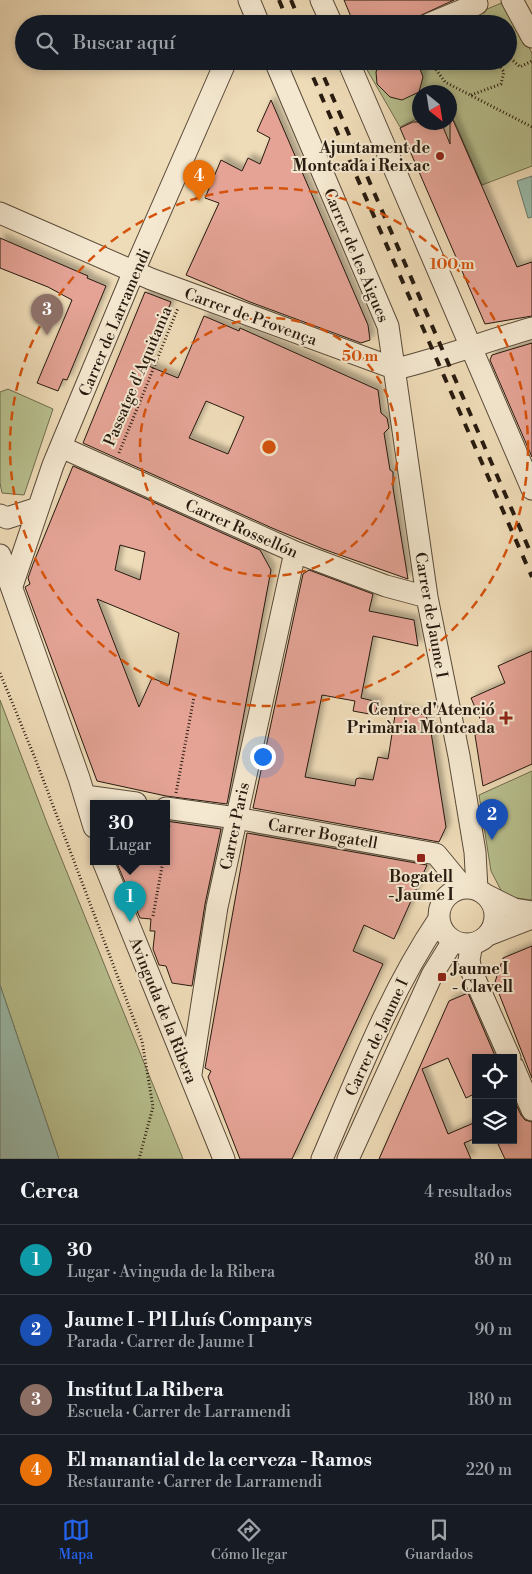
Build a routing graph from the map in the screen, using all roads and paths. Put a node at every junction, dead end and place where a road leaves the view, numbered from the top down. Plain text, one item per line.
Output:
1 (321, 0) edge
2 (512, 0) edge
3 (250, 2) edge
4 (477, 4) dead end
5 (245, 15) edge
6 (255, 15) edge
7 (328, 15) edge
8 (451, 15) edge
9 (532, 37) edge
10 (532, 61) edge
11 (517, 65) edge
12 (222, 70) edge
13 (279, 70) edge
14 (352, 70) edge
15 (436, 70) edge
16 (503, 70) edge
17 (470, 95) junction
18 (532, 127) edge
19 (0, 213) edge
20 (134, 270) junction
21 (185, 292) junction
22 (532, 328) edge
23 (470, 346) junction
24 (396, 369) junction
25 (61, 447) junction
26 (112, 470) junction
27 (532, 489) edge
28 (38, 508) junction
29 (0, 515) edge
30 (295, 552) junction
31 (0, 555) edge
32 (12, 586) junction
33 (427, 597) junction
34 (0, 672) edge
35 (194, 698) dead end
36 (85, 796) junction
37 (114, 800) edge
38 (170, 804) edge
39 (170, 808) edge
40 (90, 813) edge
41 (236, 818) junction
42 (106, 865) edge
43 (162, 865) edge
44 (476, 891) junction
45 (532, 912) edge
46 (154, 916) dead end
47 (532, 918) edge
48 (439, 919) junction
49 (471, 940) junction
50 (508, 1054) edge
51 (191, 1074) junction
52 (517, 1075) edge
53 (532, 1110) edge
54 (139, 1159) edge
55 (224, 1159) edge
56 (322, 1159) edge
57 (348, 1159) edge

1 - 7 street
2 - 9 street
3 - 5 street
3 - 6 street
4 - 8 street
10 - 11 path
12 - 20 street, Carrer de Larramendi
13 - 24 street, Carrer de les Aigues
14 - 23 street
15 - 17 path
16 - 17 path
17 - 18 path
19 - 20 street, Carrer de Provença
20 - 21 street, Carrer de Provença
20 - 25 street, Carrer de Larramendi
21 - 24 street, Carrer de Provença
21 - 26 path, Passatge d'Aquitania
22 - 23 street
23 - 24 street
23 - 27 street
24 - 33 street, Carrer de Jaume I
25 - 26 street, Carrer Rossellón
25 - 28 street, Carrer de Larramendi
26 - 30 street, Carrer Rossellón
28 - 29 street
28 - 32 street, Carrer de Larramendi
30 - 33 street, Carrer Rossellón
30 - 41 street, Carrer Paris
31 - 32 street
32 - 36 street
33 - 44 street, Carrer de Jaume I
34 - 54 path
35 - 38 path
36 - 37 street
36 - 40 street
39 - 41 street, Carrer Bogatell
41 - 44 street, Carrer Bogatell
41 - 51 street, Carrer Paris
42 - 51 street, Avinguda de la Ribera
43 - 46 path
44 - 45 street
44 - 48 street
44 - 49 street
47 - 49 street
48 - 49 street
48 - 56 street, Carrer de Jaume I
49 - 50 street
49 - 57 street, Carrer de Jaume I
51 - 55 street, Avinguda de la Ribera
52 - 53 street

